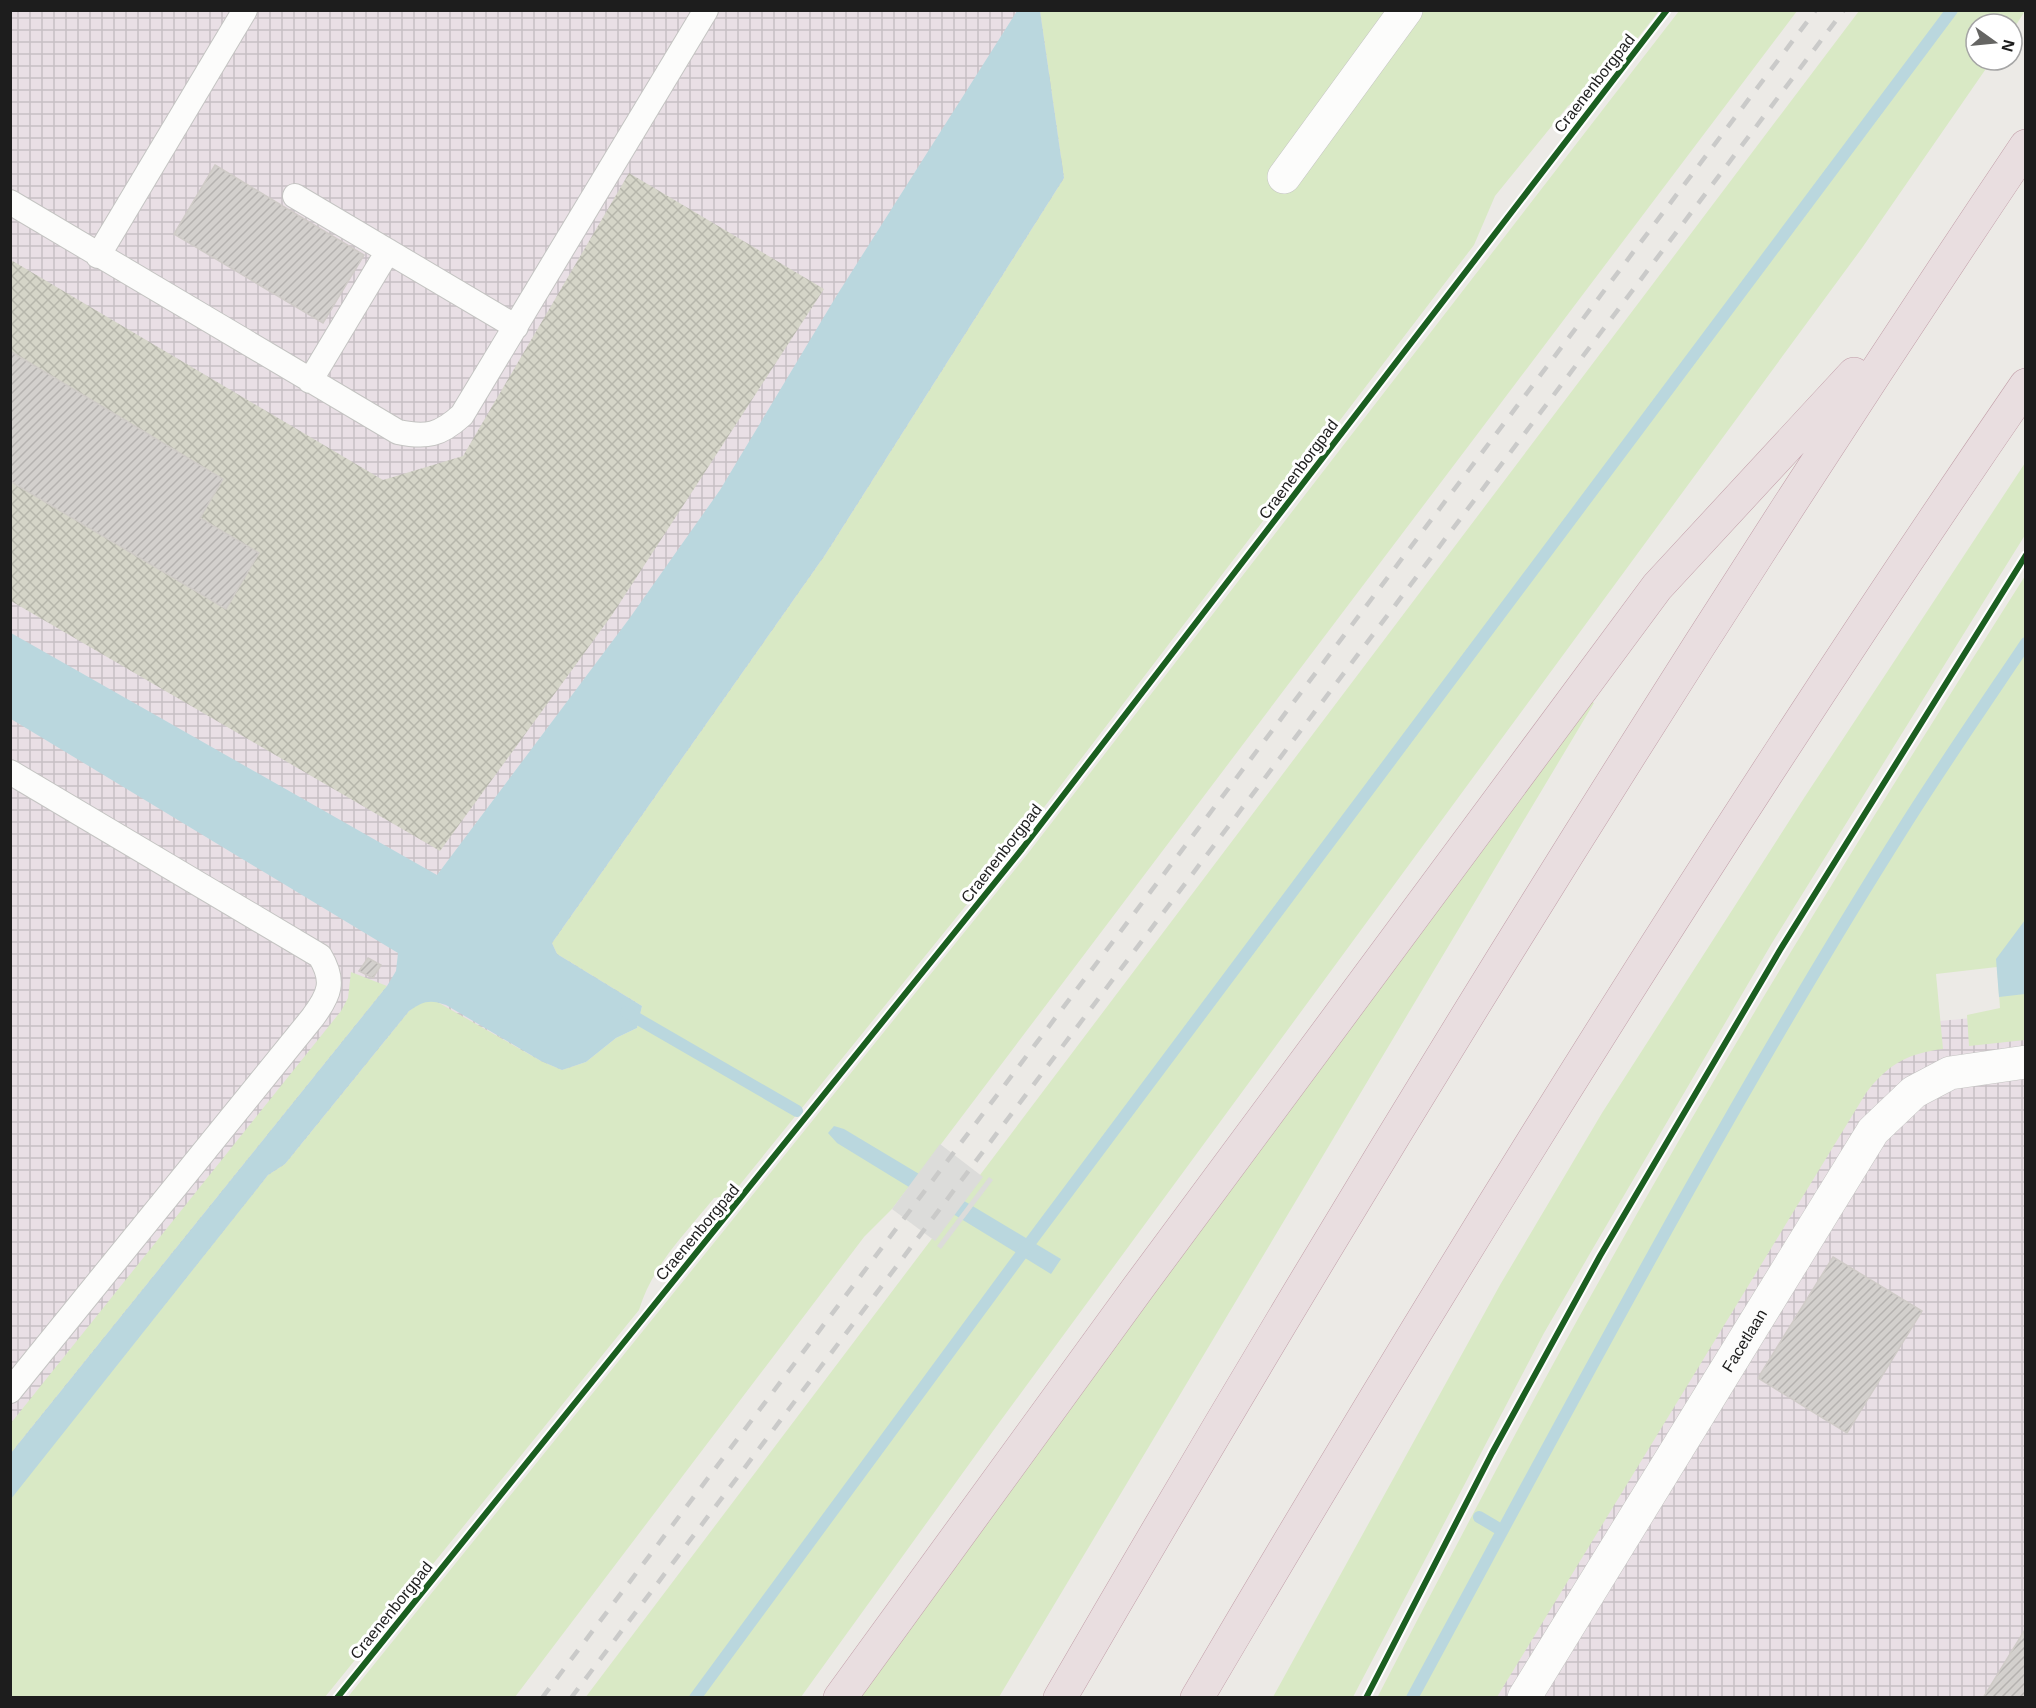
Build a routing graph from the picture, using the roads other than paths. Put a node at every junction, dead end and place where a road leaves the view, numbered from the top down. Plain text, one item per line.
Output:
1 (245, 10) edge
2 (706, 10) edge
3 (1406, 10) edge
4 (2025, 146) edge
5 (1284, 177) dead end
6 (295, 196) dead end
7 (10, 202) edge
8 (388, 250) junction
9 (98, 256) junction
10 (1921, 302) junction
11 (516, 327) junction
12 (310, 381) junction
13 (2025, 385) edge
14 (10, 772) edge
15 (2025, 1062) edge
16 (10, 1391) edge
17 (840, 1698) edge
18 (1060, 1698) edge
19 (1197, 1698) edge
20 (1524, 1698) edge

1 - 9 lane
2 - 11 lane
3 - 5 street
4 - 10 highway
6 - 8 lane
7 - 9 lane
8 - 11 lane
8 - 12 lane
9 - 12 lane
10 - 17 highway
10 - 18 highway
11 - 12 lane
13 - 19 highway
14 - 16 lane
15 - 20 street, Facetlaan

